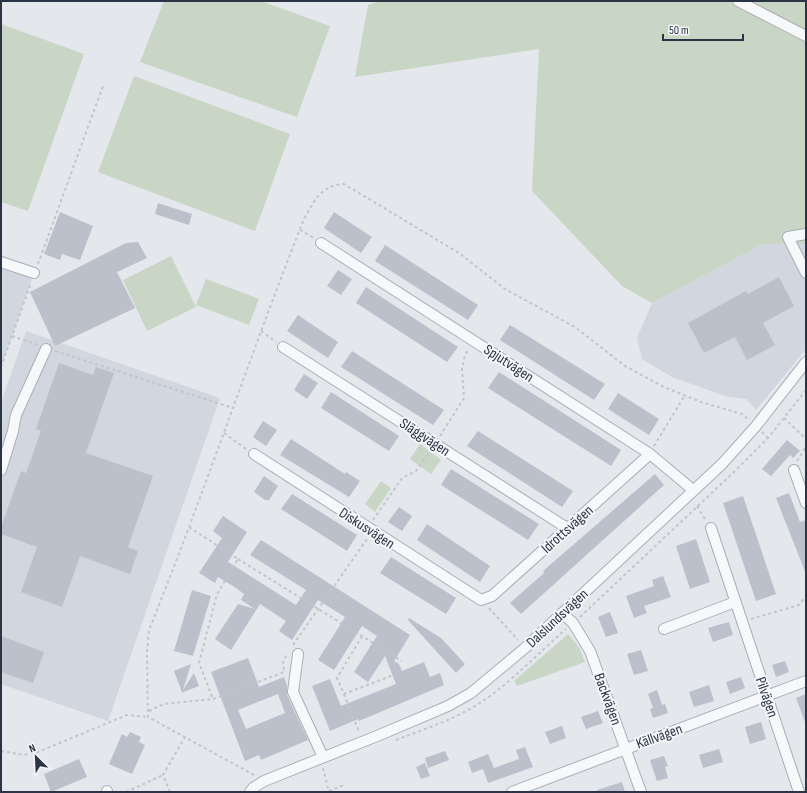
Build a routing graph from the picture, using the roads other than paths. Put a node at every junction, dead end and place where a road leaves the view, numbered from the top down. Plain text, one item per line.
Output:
1 (738, 1) edge
2 (806, 36) edge
3 (806, 234) edge
4 (321, 242) road end
5 (1, 262) edge
6 (34, 273) road end
7 (806, 273) edge
8 (283, 347) road end
9 (46, 348) road end
10 (806, 362) edge
11 (254, 454) road end
12 (650, 454) junction
13 (1, 470) edge
14 (794, 470) road end
15 (693, 490) junction
16 (806, 503) edge
17 (567, 528) junction
18 (711, 528) road end
19 (481, 600) joint
20 (736, 602) junction
21 (562, 613) junction
22 (664, 629) dead end
23 (298, 654) dead end
24 (806, 682) edge
25 (767, 696) junction
26 (626, 748) junction
27 (322, 758) junction
28 (250, 792) edge
29 (512, 792) edge
30 (641, 792) edge
31 (799, 792) edge

1 - 2 street
3 - 7 street
4 - 12 street, Spjutvägen
5 - 6 street
8 - 17 street, Släggvägen
9 - 13 street
10 - 15 street, Dalslundsvägen
11 - 19 street, Diskusvägen
12 - 15 street, Spjutvägen
12 - 17 street, Idrottsvägen
14 - 16 street
15 - 21 street, Dalslundsvägen
17 - 19 street, Idrottsvägen
18 - 20 street, Pilvägen
20 - 22 street
20 - 25 street, Pilvägen
21 - 26 street, Backvägen
21 - 27 street, Dalslundsvägen
23 - 27 street
24 - 25 street, Källvägen
25 - 26 street, Källvägen
25 - 31 street, Pilvägen
26 - 29 street, Källvägen
26 - 30 street, Backvägen
27 - 28 street, Dalslundsvägen

